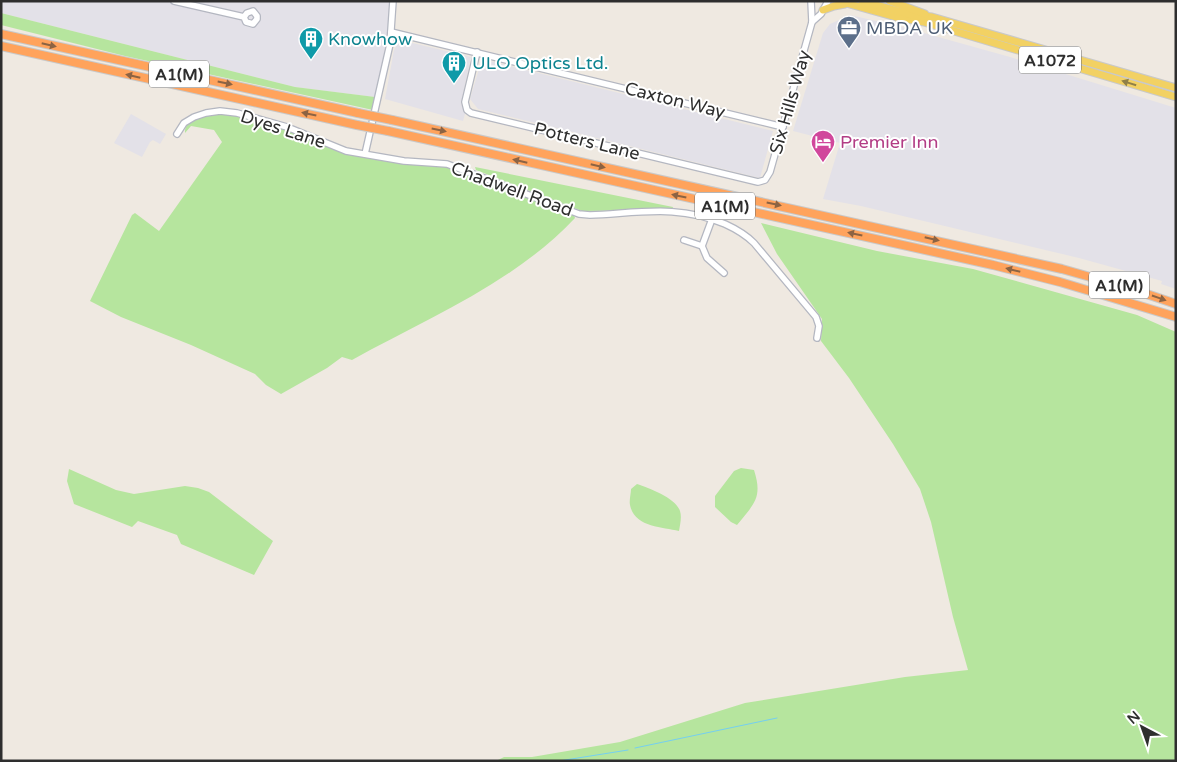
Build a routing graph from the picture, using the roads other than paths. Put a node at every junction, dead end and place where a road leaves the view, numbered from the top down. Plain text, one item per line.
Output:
1 (174, 1) edge
2 (393, 1) edge
3 (811, 1) edge
4 (828, 1) edge
5 (862, 1) edge
6 (890, 1) edge
7 (842, 3) edge
8 (907, 4) edge
9 (823, 10) junction
10 (912, 15) junction
11 (244, 17) dead end
12 (932, 17) junction
13 (812, 22) junction
14 (924, 22) junction
15 (391, 32) junction
16 (1, 34) edge
17 (1, 46) edge
18 (478, 52) junction
19 (1176, 88) edge
20 (1176, 97) edge
21 (783, 126) junction
22 (177, 134) dead end
23 (365, 154) junction
24 (765, 180) joint
25 (712, 219) junction
26 (684, 240) dead end
27 (702, 246) junction
28 (724, 273) dead end
29 (1176, 304) edge
30 (1176, 317) edge
31 (818, 335) dead end

1 - 11 street
2 - 15 street
3 - 13 street, Six Hills Way
4 - 9 street, Six Hills Way
5 - 10 main road, A1072
6 - 8 main road, A1072
7 - 9 main road
7 - 14 main road, A1072
8 - 12 main road, A1072
9 - 13 street, Six Hills Way
10 - 12 main road, A1072
10 - 14 main road, A1072
12 - 19 main road, A1072
13 - 21 street, Six Hills Way
20 -> 14 main road, A1072
15 - 18 street, Caxton Way
15 - 23 street
16 -> 29 highway, A1(M), bridge
30 -> 17 highway, A1(M), bridge
18 - 21 street, Caxton Way
18 - 24 street, Potters Lane
21 - 24 street, Six Hills Way
22 - 23 street, Dyes Lane
23 - 25 street, Chadwell Road
25 - 27 street
25 - 31 street, Chadwell Road
26 - 27 street
27 - 28 street

